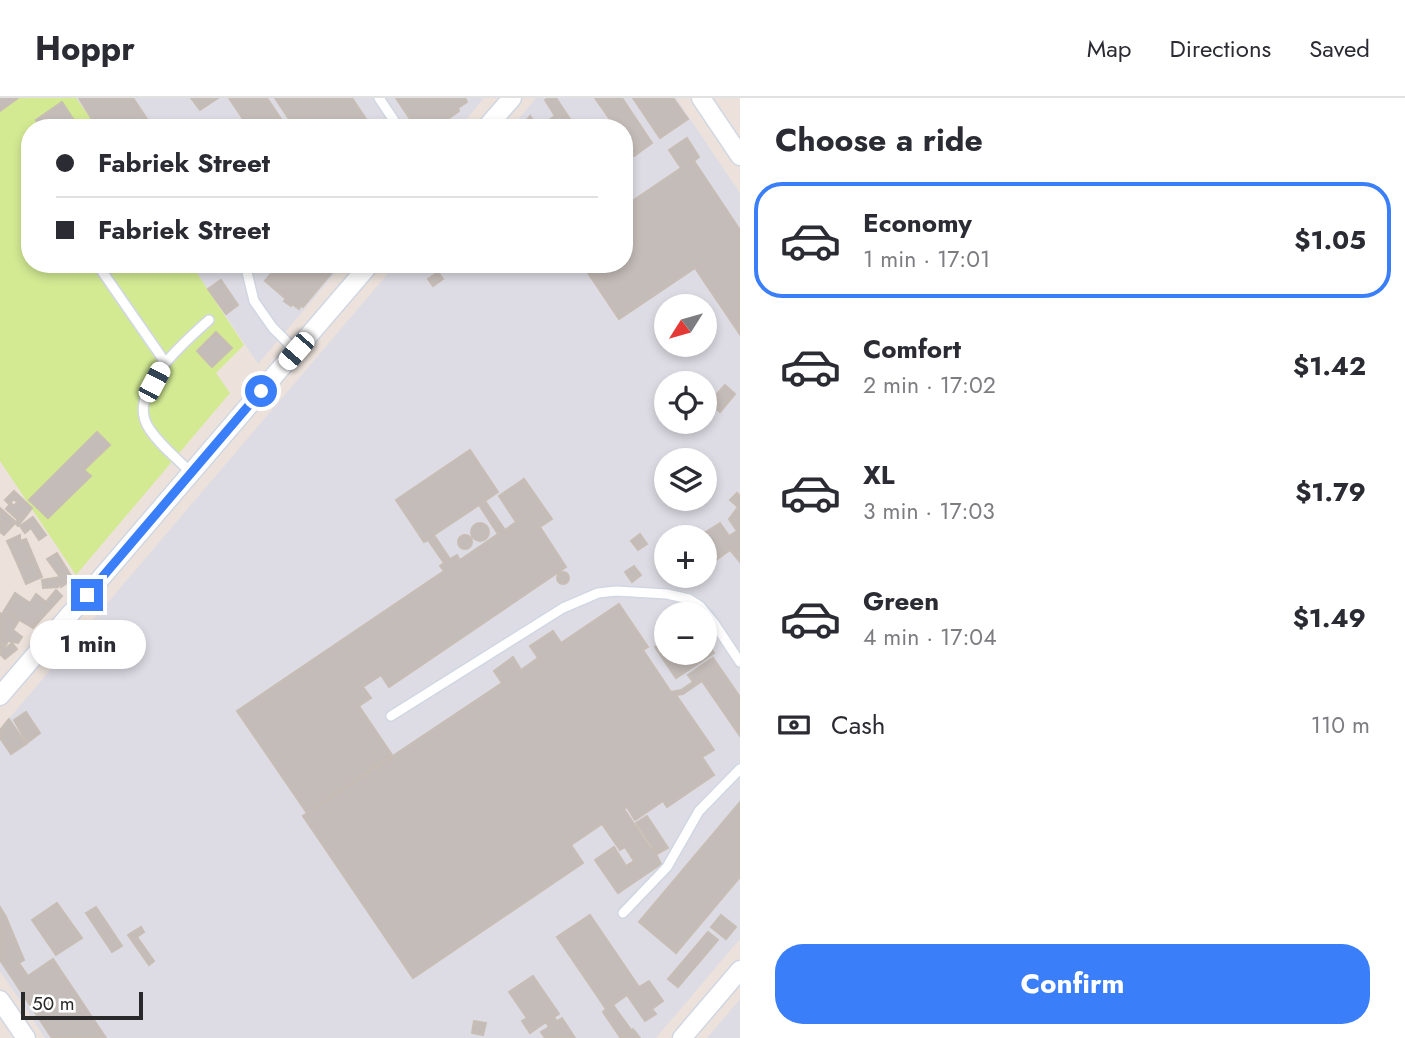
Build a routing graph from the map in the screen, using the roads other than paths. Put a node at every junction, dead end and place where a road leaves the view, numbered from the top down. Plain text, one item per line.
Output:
1 (379, 98) edge
2 (512, 98) edge
3 (701, 98) edge
4 (393, 119) edge
5 (494, 119) edge
6 (740, 156) edge
7 (103, 273) edge
8 (247, 273) edge
9 (362, 273) edge
10 (209, 320) dead end
11 (296, 351) junction
12 (165, 362) junction
13 (191, 473) junction
14 (740, 662) edge
15 (0, 696) edge
16 (391, 716) dead end
17 (740, 769) edge
18 (623, 913) dead end
19 (740, 970) edge
20 (0, 1000) edge
21 (26, 1038) edge
22 (682, 1038) edge

1 - 4 lane
2 - 5 street
3 - 6 street
7 - 12 lane
8 - 11 lane
9 - 11 street
10 - 12 lane
11 - 13 street
12 - 13 lane
13 - 15 street
14 - 16 lane
17 - 18 lane
19 - 22 street
20 - 21 street

